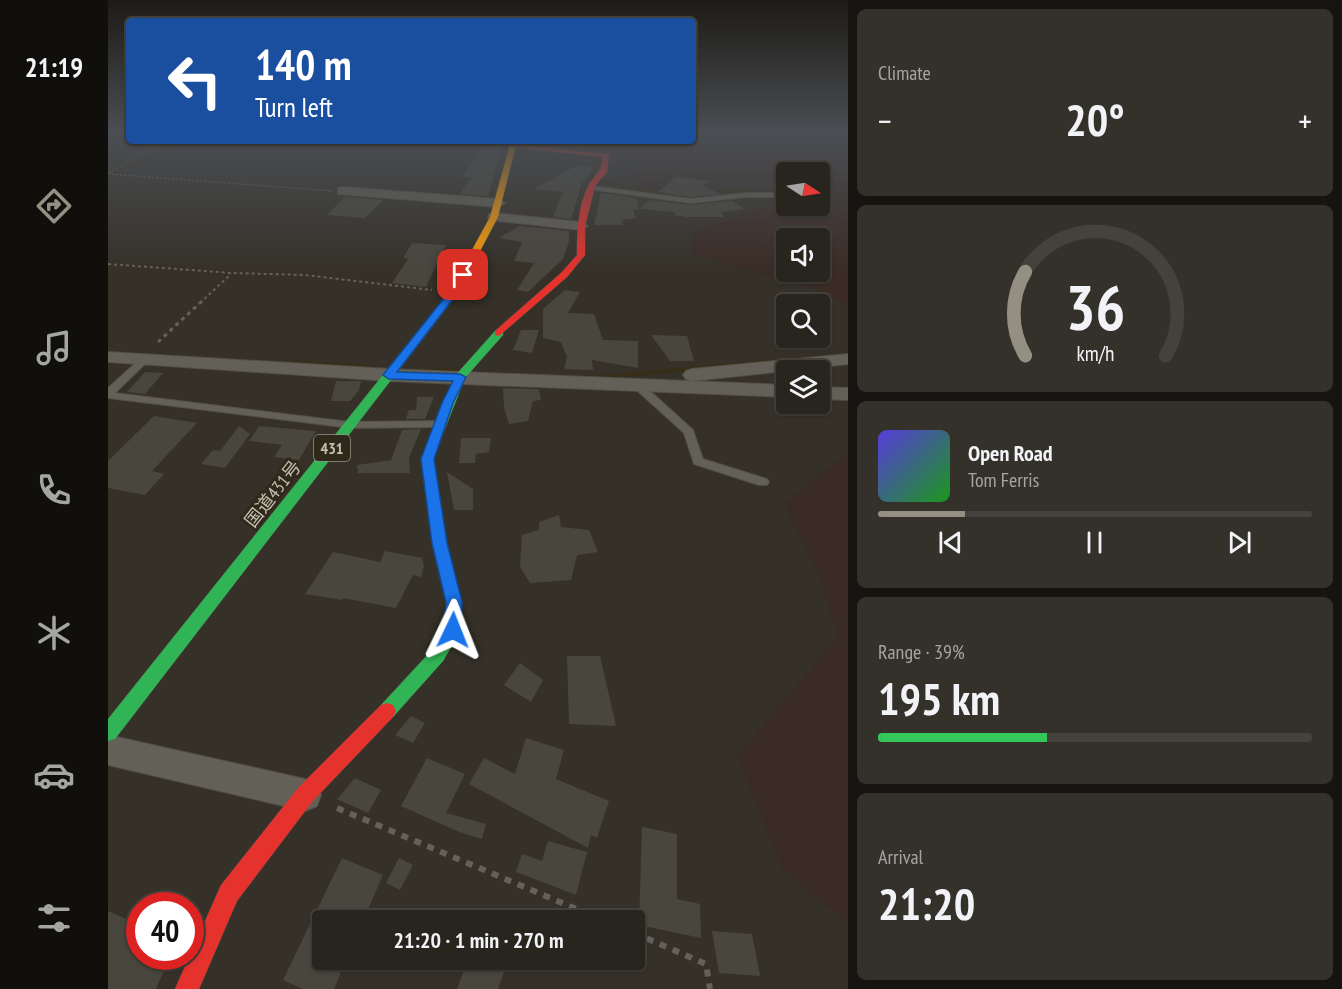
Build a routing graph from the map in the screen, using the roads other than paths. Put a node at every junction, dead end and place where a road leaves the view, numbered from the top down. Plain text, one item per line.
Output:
1 (504, 180) edge
2 (597, 180) edge
3 (591, 188) junction
4 (342, 191) road end
5 (776, 195) edge
6 (499, 204) junction
7 (494, 218) junction
8 (581, 226) junction
9 (108, 357) edge
10 (848, 359) edge
11 (144, 360) junction
12 (389, 375) junction
13 (460, 377) junction
14 (635, 384) junction
15 (776, 391) edge
16 (830, 393) edge
17 (848, 394) edge
18 (108, 395) edge
19 (440, 424) junction
20 (350, 425) junction
21 (763, 482) dead end
22 (108, 733) edge
23 (108, 750) edge
24 (305, 795) junction
25 (187, 989) edge

1 - 6 main road, 国道431号 / 431
2 - 3 main road
3 - 5 lane
3 - 8 main road
4 - 6 street
6 - 7 main road, 国道431号 / 431
7 - 8 street
7 - 12 main road, 国道431号 / 431
8 - 13 main road
9 - 11 street
10 - 14 street
11 - 12 street
11 - 18 lane
12 - 13 street
12 - 20 main road, 国道431号 / 431
13 - 14 street
13 - 19 main road
14 - 15 street
14 - 21 lane
16 - 17 street
18 - 20 lane
19 - 20 lane
19 - 24 main road
20 - 22 main road, 国道431号 / 431
23 - 24 street
24 - 25 main road

